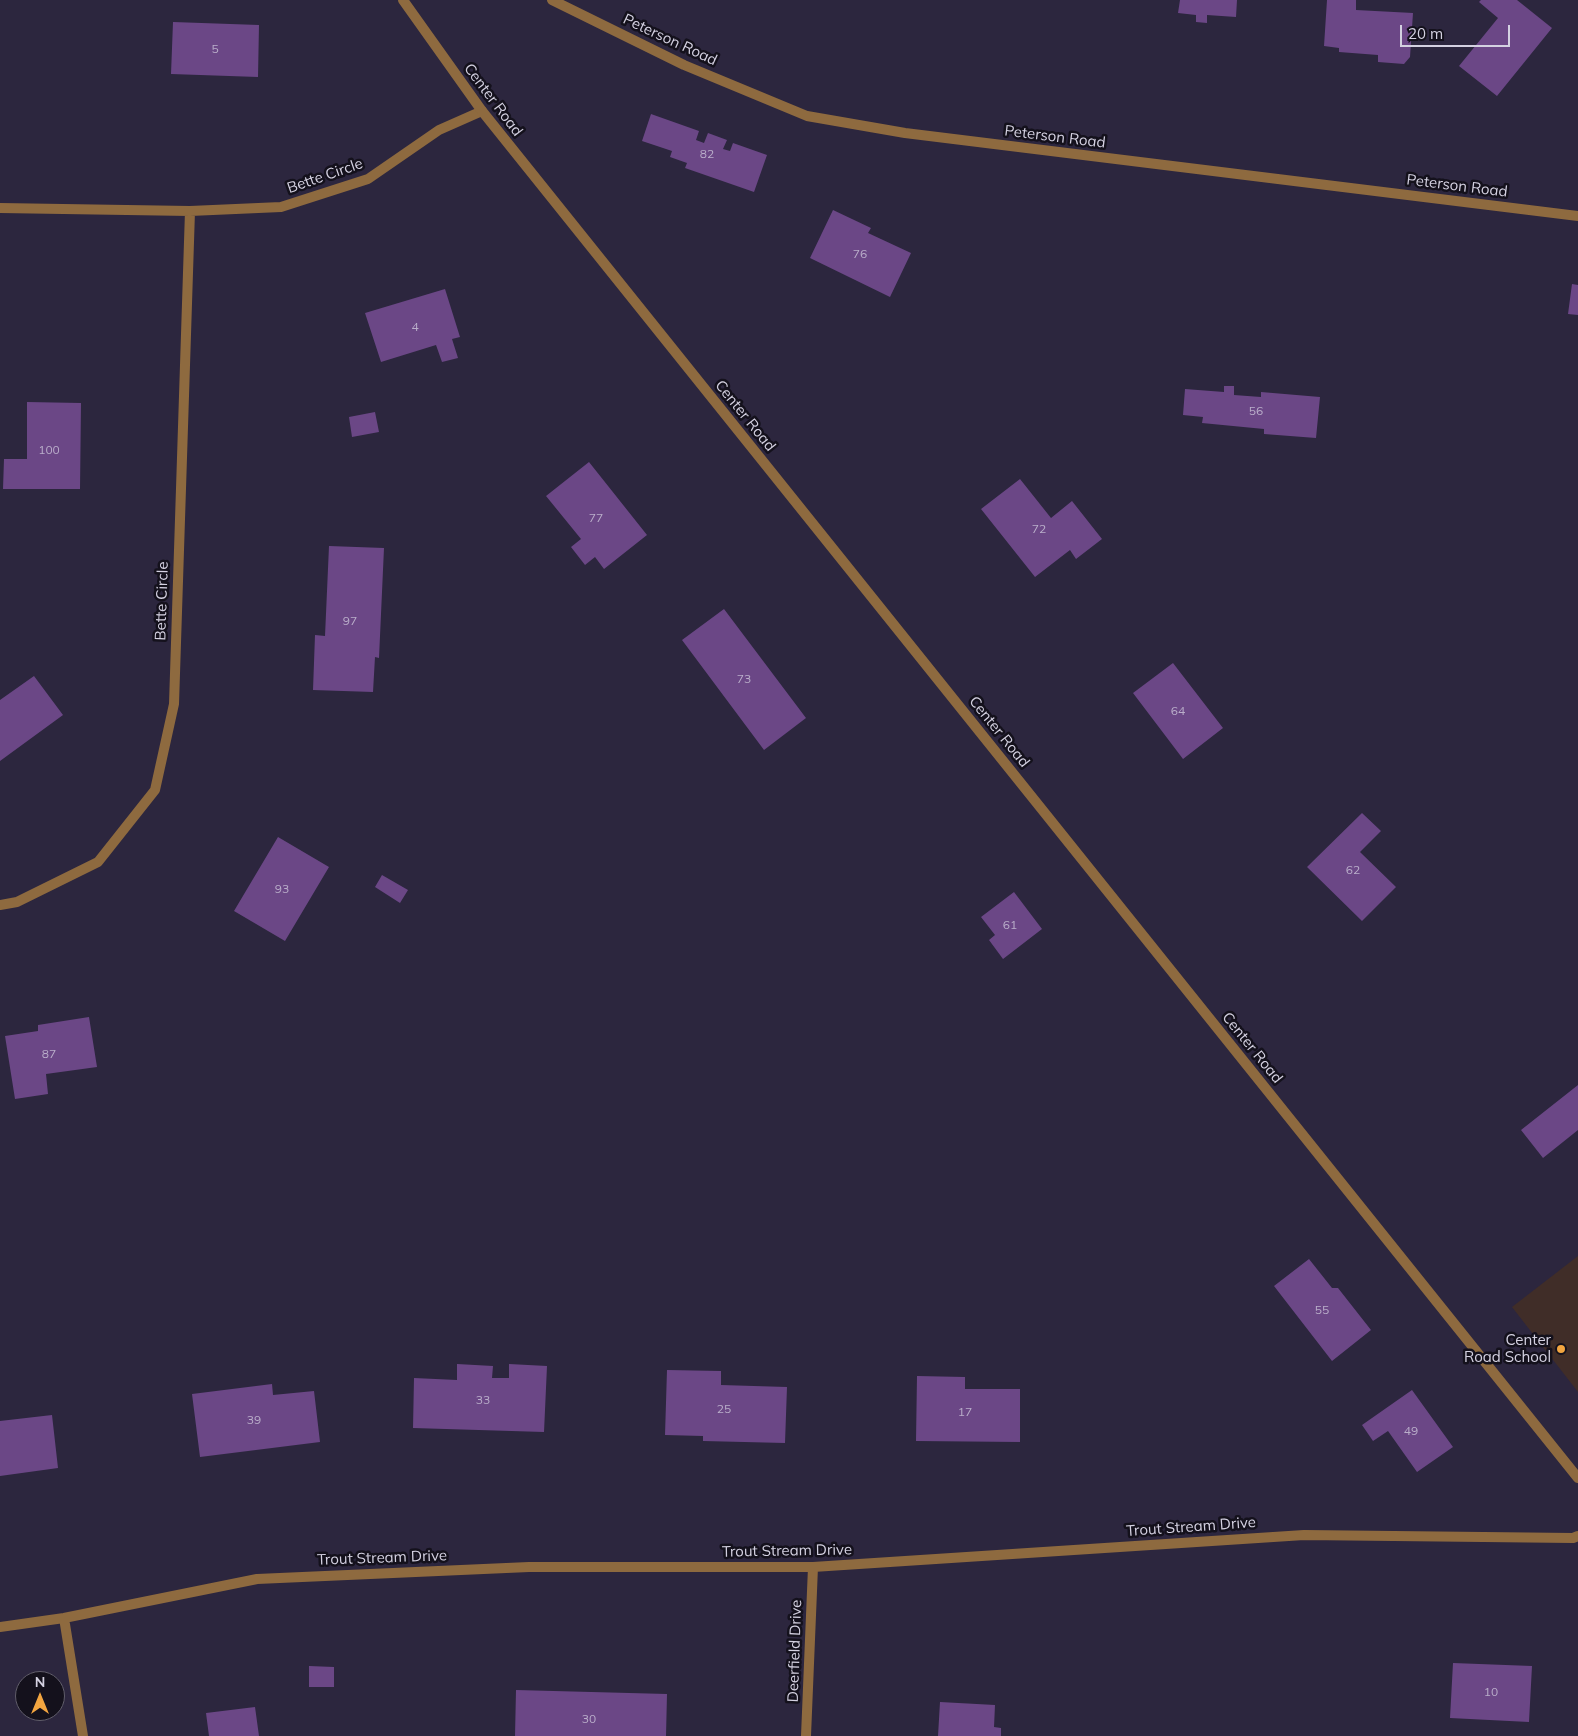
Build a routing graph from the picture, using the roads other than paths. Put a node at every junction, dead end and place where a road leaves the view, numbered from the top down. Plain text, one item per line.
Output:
1 (403, 0) edge
2 (552, 0) edge
3 (482, 112) junction
4 (0, 208) edge
5 (190, 211) junction
6 (1578, 216) edge
7 (0, 905) edge
8 (1578, 1478) edge
9 (1578, 1536) edge
10 (813, 1567) junction
11 (64, 1618) junction
12 (0, 1627) edge
13 (83, 1736) edge
14 (806, 1736) edge

1 - 3 street, Center Road
2 - 6 street, Peterson Road
3 - 5 street, Bette Circle
3 - 8 street, Center Road
4 - 5 street, Bette Circle
5 - 7 street, Bette Circle
9 - 10 street, Trout Stream Drive
10 - 11 street, Trout Stream Drive
10 - 14 street, Deerfield Drive
11 - 12 street, Trout Stream Drive
11 - 13 street

